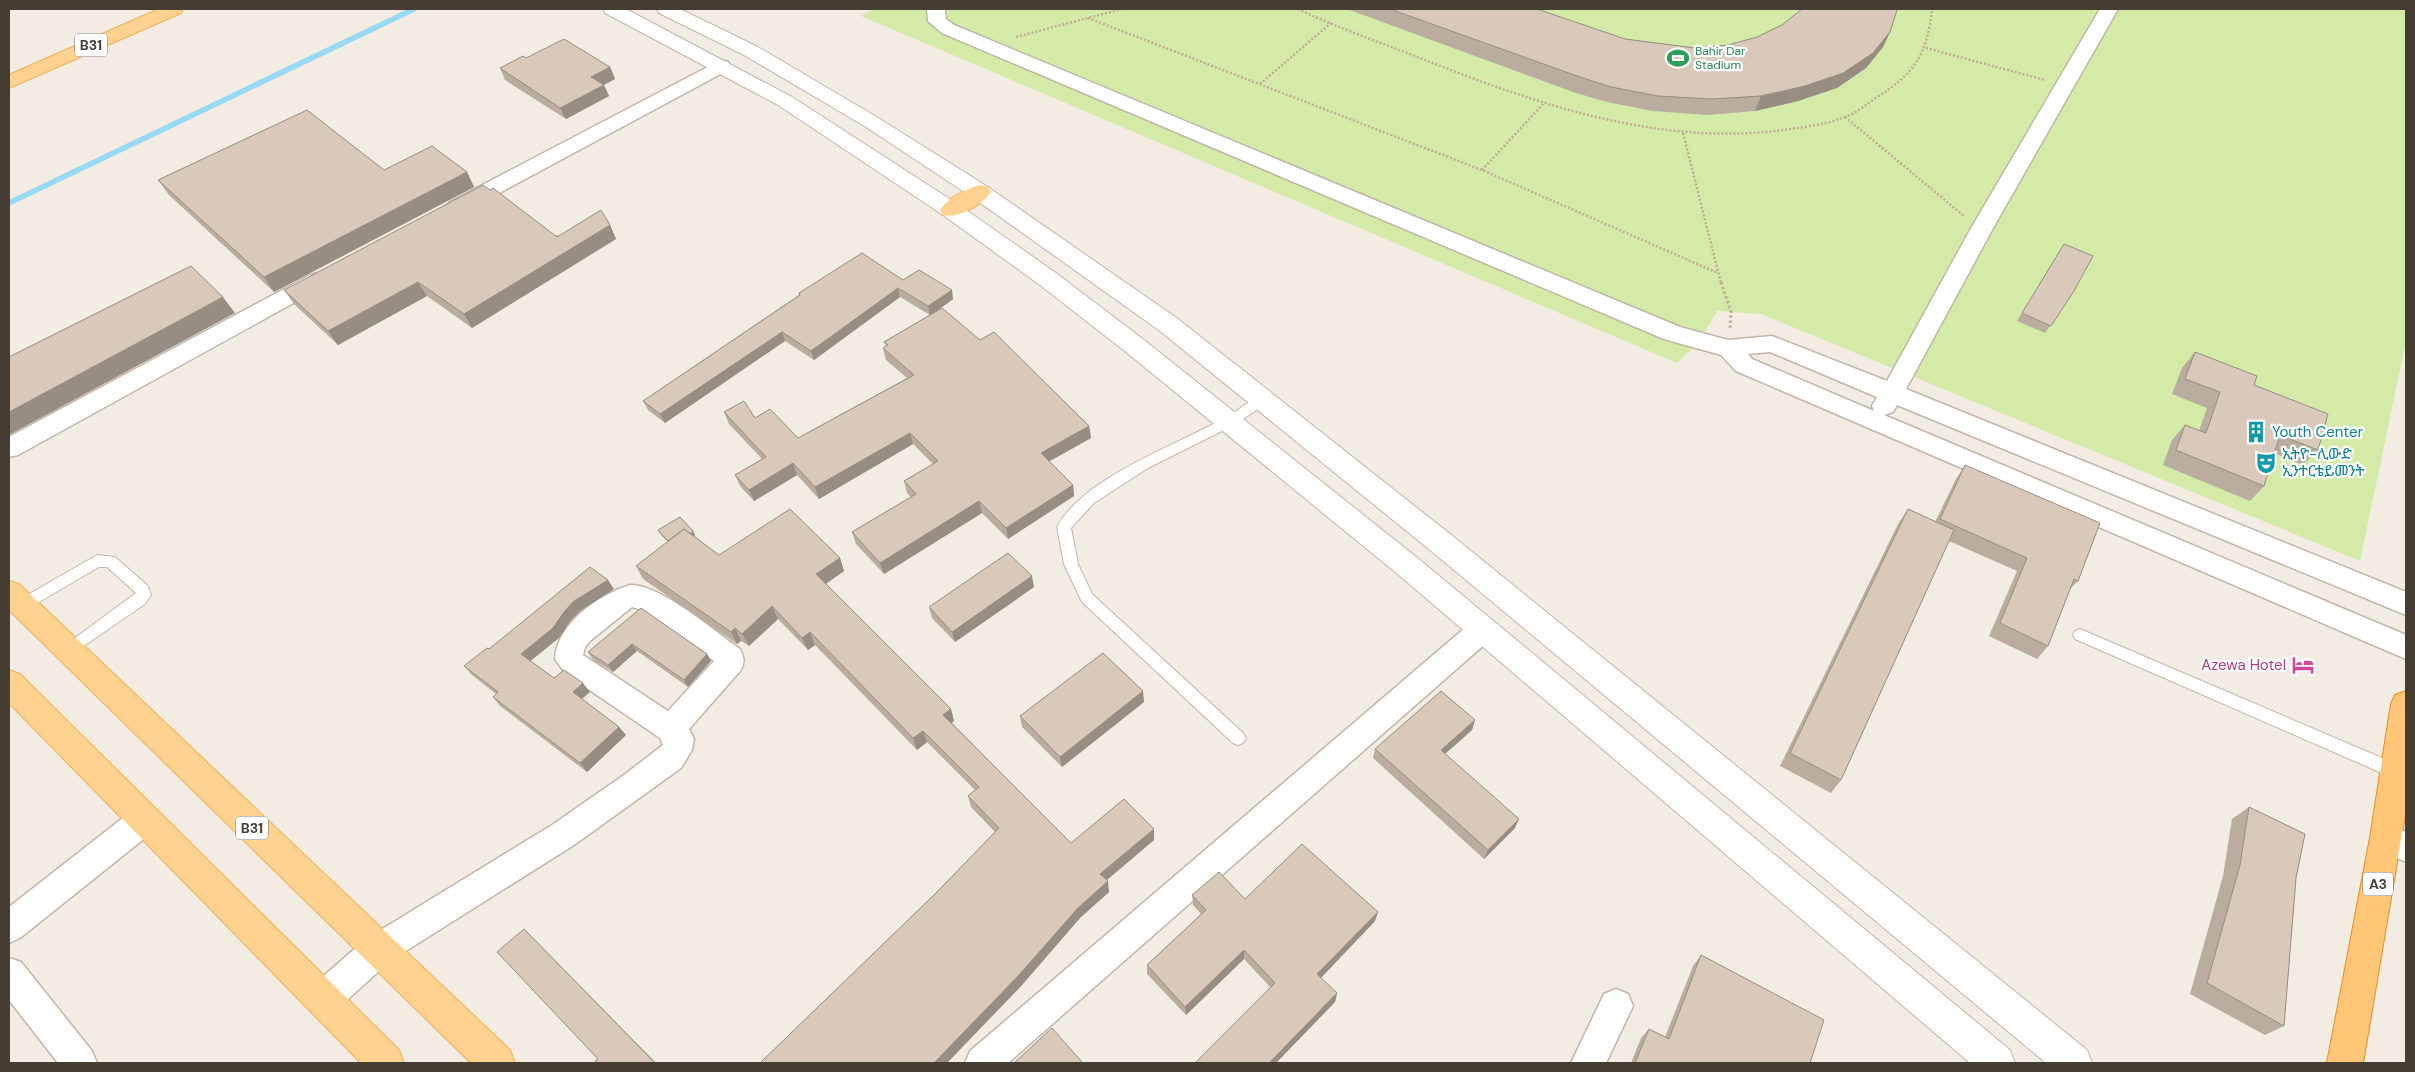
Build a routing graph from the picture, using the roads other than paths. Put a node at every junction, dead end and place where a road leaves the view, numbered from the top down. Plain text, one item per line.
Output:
1 (145, 9) edge
2 (174, 9) edge
3 (612, 9) edge
4 (666, 9) edge
5 (936, 9) edge
6 (2109, 9) edge
7 (721, 66) junction
8 (9, 69) edge
9 (9, 82) edge
10 (980, 192) junction
11 (951, 210) junction
12 (441, 215) edge
13 (338, 269) edge
14 (1728, 348) junction
15 (1893, 392) junction
16 (1263, 400) junction
17 (1875, 419) junction
18 (1229, 422) junction
19 (9, 448) edge
20 (16, 599) edge
21 (2406, 604) edge
22 (1483, 630) junction
23 (2080, 635) dead end
24 (2406, 647) edge
25 (69, 650) junction
26 (9, 683) edge
27 (2406, 704) edge
28 (670, 729) junction
29 (1238, 738) dead end
30 (2397, 772) junction
31 (144, 820) junction
32 (2396, 843) edge
33 (9, 927) edge
34 (378, 950) junction
35 (9, 974) edge
36 (323, 999) junction
37 (1616, 1006) dead end
38 (80, 1063) edge
39 (386, 1063) edge
40 (497, 1063) edge
41 (982, 1063) edge
42 (1588, 1063) edge
43 (1997, 1063) edge
44 (2074, 1063) edge
45 (2345, 1063) edge

1 - 8 main road, B31
2 - 9 main road, B31
3 - 7 street
4 - 10 street
5 - 14 street
6 - 15 street
7 - 11 street
7 - 12 street
10 - 11 main road
10 - 16 street
11 - 18 street
13 - 19 street
14 - 15 street
14 - 17 street
15 - 17 street
15 - 21 street
16 - 18 lane
16 - 44 street
17 - 24 street
18 - 22 street
18 - 29 lane
20 - 25 main road, B31
20 - 25 lane
22 - 41 street
22 - 43 street
23 - 30 lane
25 - 34 main road, B31
26 - 31 main road
27 - 30 highway, A3
28 - 28 street
28 - 34 street
30 - 32 highway, A3
31 - 33 street
31 - 36 main road
32 - 45 highway, A3
34 - 36 street
34 - 40 main road, B31
35 - 38 street
36 - 39 main road
37 - 42 street

